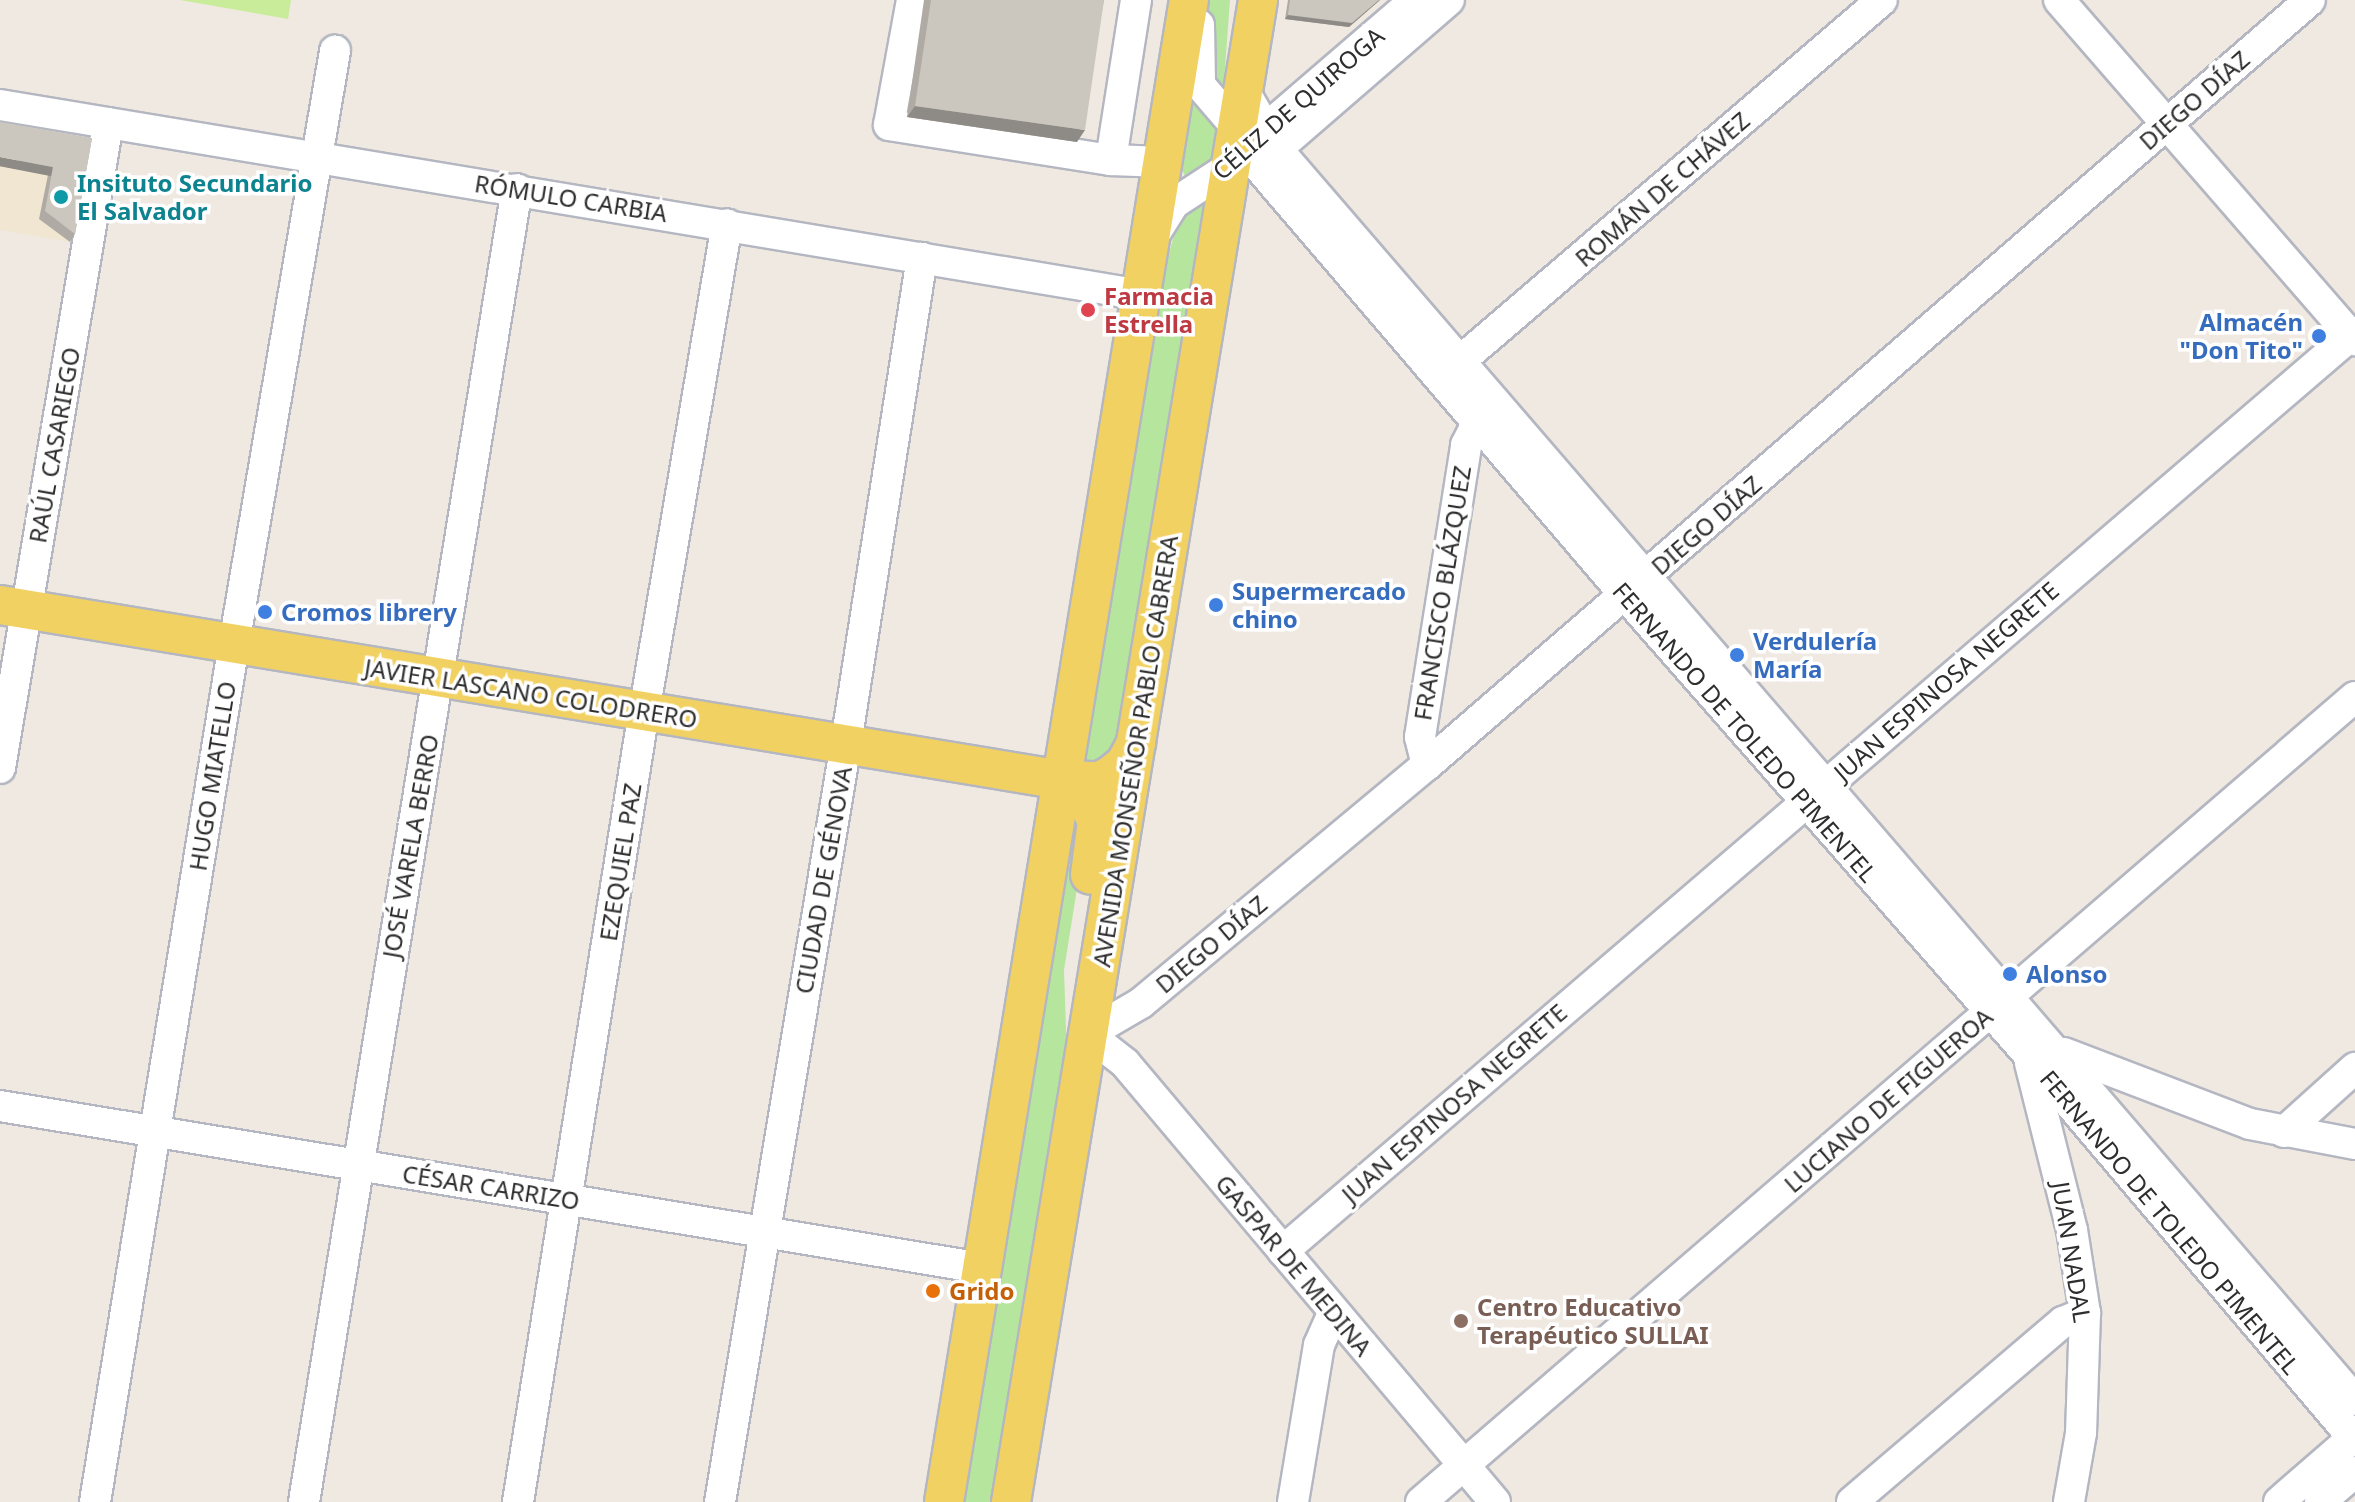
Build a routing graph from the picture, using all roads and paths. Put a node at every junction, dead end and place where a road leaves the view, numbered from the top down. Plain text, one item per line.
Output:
1 (912, 0) edge
2 (1136, 0) edge
3 (1190, 0) edge
4 (1258, 0) edge
5 (1415, 0) edge
6 (1449, 0) edge
7 (1882, 0) edge
8 (2059, 0) edge
9 (2310, 0) edge
10 (335, 51) dead end
11 (0, 105) edge
12 (108, 123) junction
13 (2166, 124) junction
14 (1253, 148) junction
15 (317, 157) junction
16 (1111, 160) junction
17 (1163, 162) junction
18 (517, 189) junction
19 (727, 224) junction
20 (1151, 241) junction
21 (922, 258) junction
22 (1141, 295) junction
23 (2354, 336) edge
24 (1451, 370) junction
25 (1477, 423) junction
26 (1636, 586) junction
27 (13, 607) edge
28 (234, 644) junction
29 (438, 677) junction
30 (2355, 697) edge
31 (644, 712) junction
32 (846, 743) junction
33 (1136, 743) junction
34 (1427, 765) junction
35 (0, 768) edge
36 (1062, 780) junction
37 (1816, 792) junction
38 (2000, 1004) junction
39 (1088, 1034) junction
40 (2057, 1051) junction
41 (2027, 1053) junction
42 (2355, 1068) edge
43 (0, 1106) edge
44 (155, 1132) junction
45 (2284, 1132) junction
46 (2355, 1144) edge
47 (356, 1165) junction
48 (566, 1200) junction
49 (763, 1232) junction
50 (1283, 1251) junction
51 (982, 1268) junction
52 (2085, 1313) junction
53 (1333, 1314) junction
54 (2355, 1400) edge
55 (2354, 1438) edge
56 (1463, 1465) junction
57 (2355, 1472) edge
58 (95, 1502) edge
59 (304, 1502) edge
60 (518, 1502) edge
61 (720, 1502) edge
62 (944, 1502) edge
63 (1011, 1502) edge
64 (1293, 1502) edge
65 (1421, 1502) edge
66 (1495, 1502) edge
67 (1852, 1502) edge
68 (2069, 1502) edge
69 (2279, 1502) edge
70 (2320, 1502) edge

1 - 16 street
2 - 16 street
3 - 14 street, FERNANDO DE TOLEDO PIMENTEL
3 - 17 main road
4 - 14 main road, AVENIDA MONSEÑOR PABLO CABRERA
5 - 14 street, CÉLIZ DE QUIROGA
6 - 14 street, CÉLIZ DE QUIROGA
7 - 24 street, ROMÁN DE CHÁVEZ
8 - 13 street
9 - 13 street, DIEGO DÍAZ
10 - 15 street, HUGO MIATELLO
11 - 12 street, RÓMULO CARBIA
12 - 15 street, RÓMULO CARBIA
12 - 27 street, RAÚL CASARIEGO
13 - 23 street
13 - 26 street, DIEGO DÍAZ
14 - 20 street, CÉLIZ DE QUIROGA
14 - 24 street, FERNANDO DE TOLEDO PIMENTEL
14 - 33 main road, AVENIDA MONSEÑOR PABLO CABRERA
15 - 18 street, RÓMULO CARBIA
15 - 28 street, HUGO MIATELLO
16 - 17 street
17 - 20 main road
18 - 19 street, RÓMULO CARBIA
18 - 29 street, JOSÉ VARELA BERRO
19 - 21 street, RÓMULO CARBIA
19 - 31 street, EZEQUIEL PAZ
20 - 22 main road
21 - 22 street, RÓMULO CARBIA
21 - 32 street, CIUDAD DE GÉNOVA
22 - 36 main road
23 - 37 street, JUAN ESPINOSA NEGRETE
24 - 25 street, FERNANDO DE TOLEDO PIMENTEL
24 - 26 street, FERNANDO DE TOLEDO PIMENTEL
25 - 26 street, FERNANDO DE TOLEDO PIMENTEL
25 - 34 street, FRANCISCO BLÁZQUEZ
26 - 34 street, DIEGO DÍAZ
26 - 37 street, FERNANDO DE TOLEDO PIMENTEL
27 - 28 main road, JAVIER LASCANO COLODRERO
27 - 35 street, RAÚL CASARIEGO
28 - 29 main road, JAVIER LASCANO COLODRERO
28 - 44 street, HUGO MIATELLO
29 - 31 main road, JAVIER LASCANO COLODRERO
29 - 47 street, JOSÉ VARELA BERRO
30 - 38 street, LUCIANO DE FIGUEROA
31 - 32 main road, JAVIER LASCANO COLODRERO
31 - 48 street, EZEQUIEL PAZ
32 - 36 main road, JAVIER LASCANO COLODRERO
32 - 49 street, CIUDAD DE GÉNOVA
33 - 36 main road, JAVIER LASCANO COLODRERO
33 - 39 main road, AVENIDA MONSEÑOR PABLO CABRERA
34 - 39 street, DIEGO DÍAZ
36 - 39 main road
36 - 51 main road
37 - 38 street, FERNANDO DE TOLEDO PIMENTEL
37 - 50 street, JUAN ESPINOSA NEGRETE
38 - 40 street, FERNANDO DE TOLEDO PIMENTEL
38 - 41 street, FERNANDO DE TOLEDO PIMENTEL
38 - 56 street, LUCIANO DE FIGUEROA
39 - 50 street, GASPAR DE MEDINA
39 - 63 main road, AVENIDA MONSEÑOR PABLO CABRERA
40 - 45 street
40 - 54 street, FERNANDO DE TOLEDO PIMENTEL
41 - 52 street, JUAN NADAL
41 - 55 street, FERNANDO DE TOLEDO PIMENTEL
42 - 45 street
43 - 44 street, CÉSAR CARRIZO
44 - 47 street, CÉSAR CARRIZO
44 - 58 street, HUGO MIATELLO
45 - 46 street
47 - 48 street, CÉSAR CARRIZO
47 - 59 street, JOSÉ VARELA BERRO
48 - 49 street, CÉSAR CARRIZO
48 - 60 street, EZEQUIEL PAZ
49 - 51 street, CÉSAR CARRIZO
49 - 61 street, CIUDAD DE GÉNOVA
50 - 53 street, GASPAR DE MEDINA
51 - 62 main road
52 - 67 street
52 - 68 street, JUAN NADAL
53 - 56 street, GASPAR DE MEDINA
53 - 64 street
55 - 69 street
56 - 65 street, LUCIANO DE FIGUEROA
56 - 66 street, GASPAR DE MEDINA
57 - 70 street

